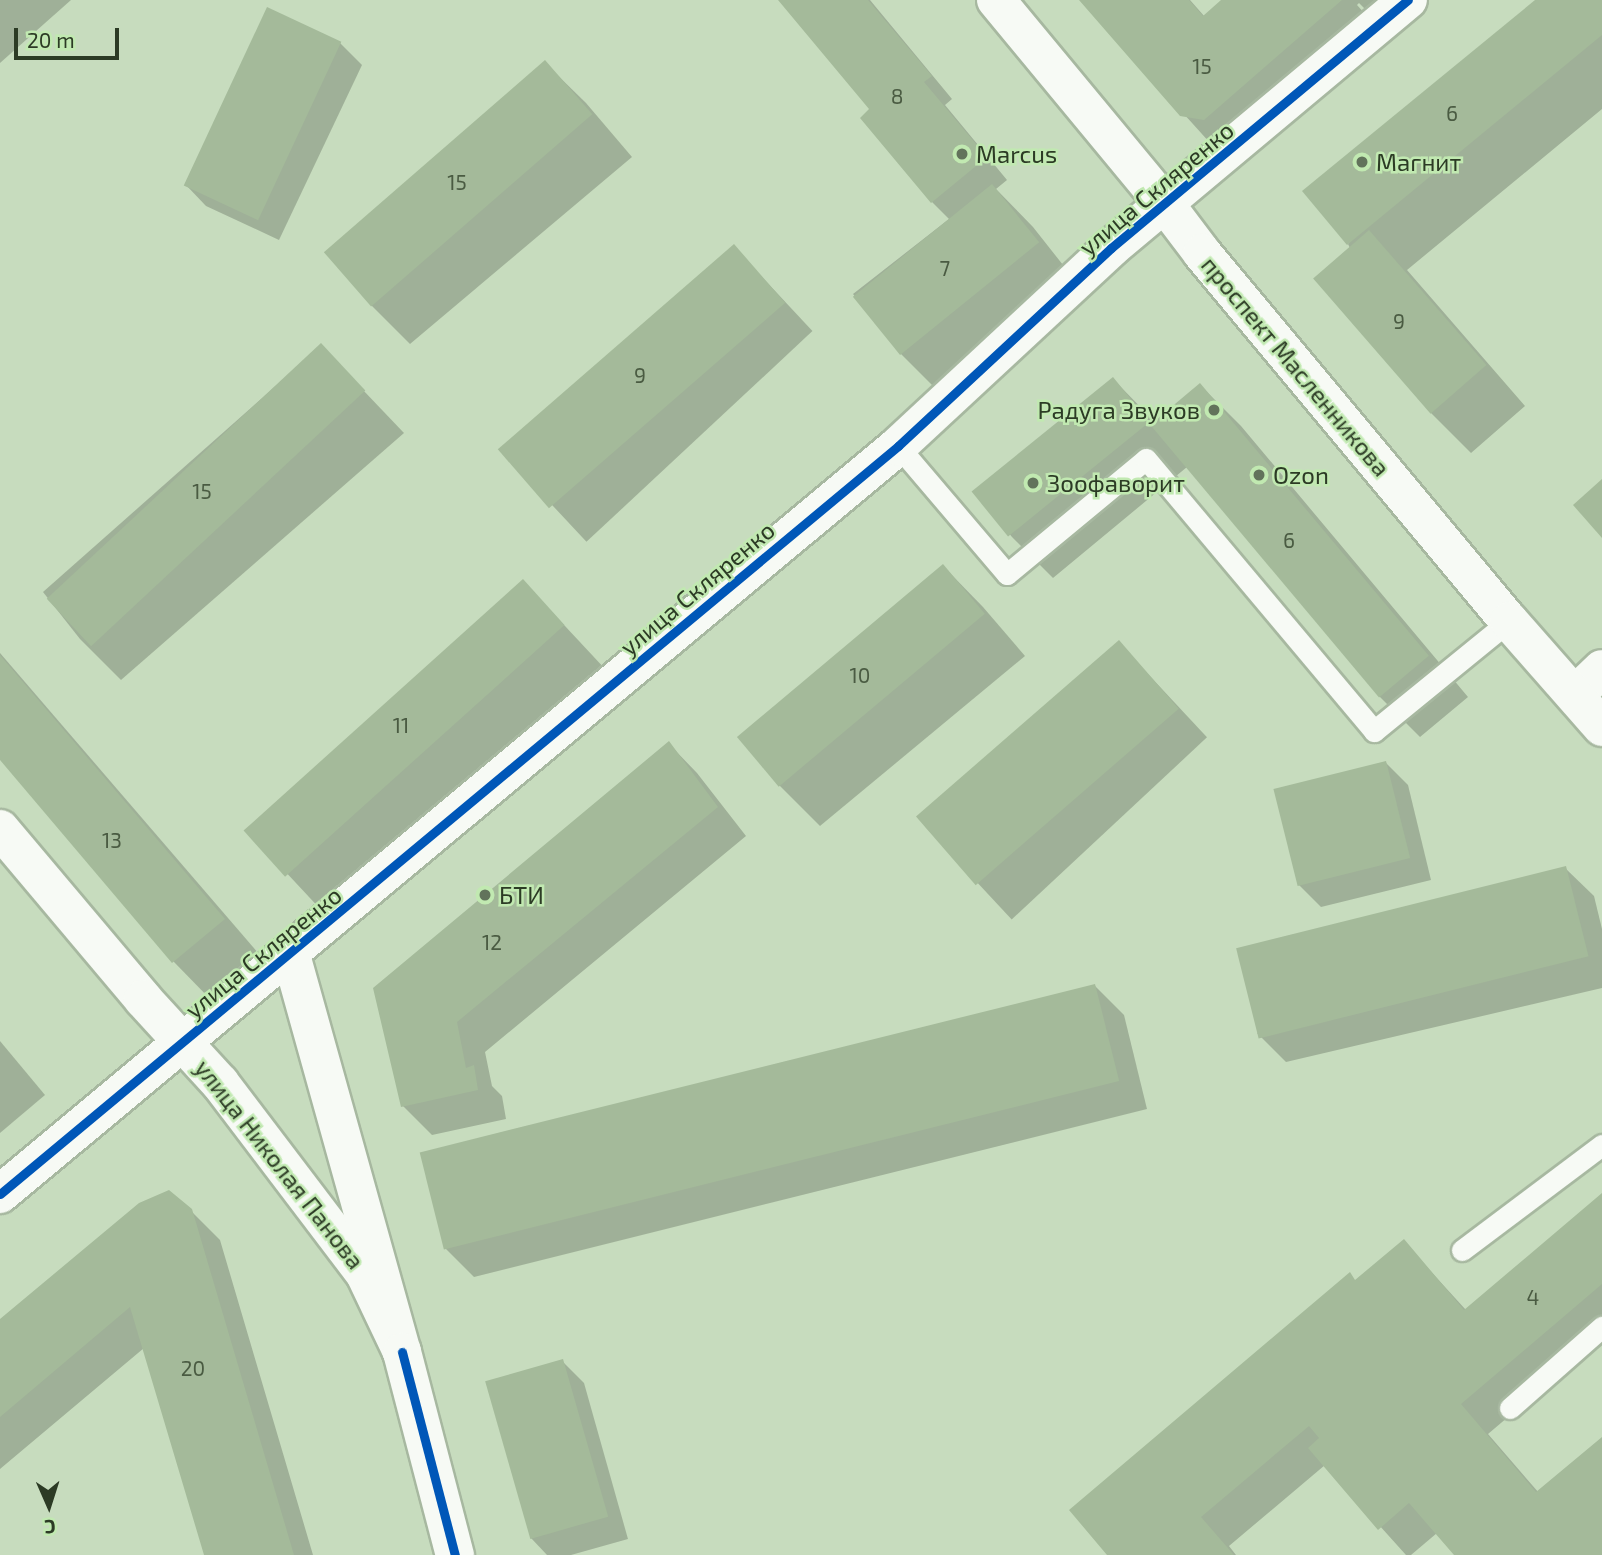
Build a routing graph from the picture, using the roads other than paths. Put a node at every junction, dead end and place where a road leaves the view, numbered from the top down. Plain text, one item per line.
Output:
1 (996, 0) edge
2 (1408, 0) edge
3 (1165, 204) junction
4 (898, 446) junction
5 (1509, 621) junction
6 (1589, 682) edge
7 (1602, 727) edge
8 (3, 840) edge
9 (292, 955) junction
10 (184, 1042) junction
11 (1602, 1144) edge
12 (0, 1194) edge
13 (1462, 1250) dead end
14 (1602, 1327) edge
15 (402, 1352) junction
16 (1510, 1408) dead end
17 (455, 1555) edge

1 - 3 street, проспект Масленникова
2 - 3 street, улица Скляренко
3 - 4 street, улица Скляренко
3 - 5 street, проспект Масленникова
4 - 5 lane
4 - 9 street, улица Скляренко
5 - 6 street, проспект Масленникова
6 - 7 street, проспект Масленникова
8 - 10 street, улица Николая Панова
9 - 10 street, улица Скляренко
9 - 15 street, улица Николая Панова
10 - 12 street, улица Скляренко
10 - 15 street, улица Николая Панова
11 - 13 lane
14 - 16 lane
15 - 17 street, улица Николая Панова

